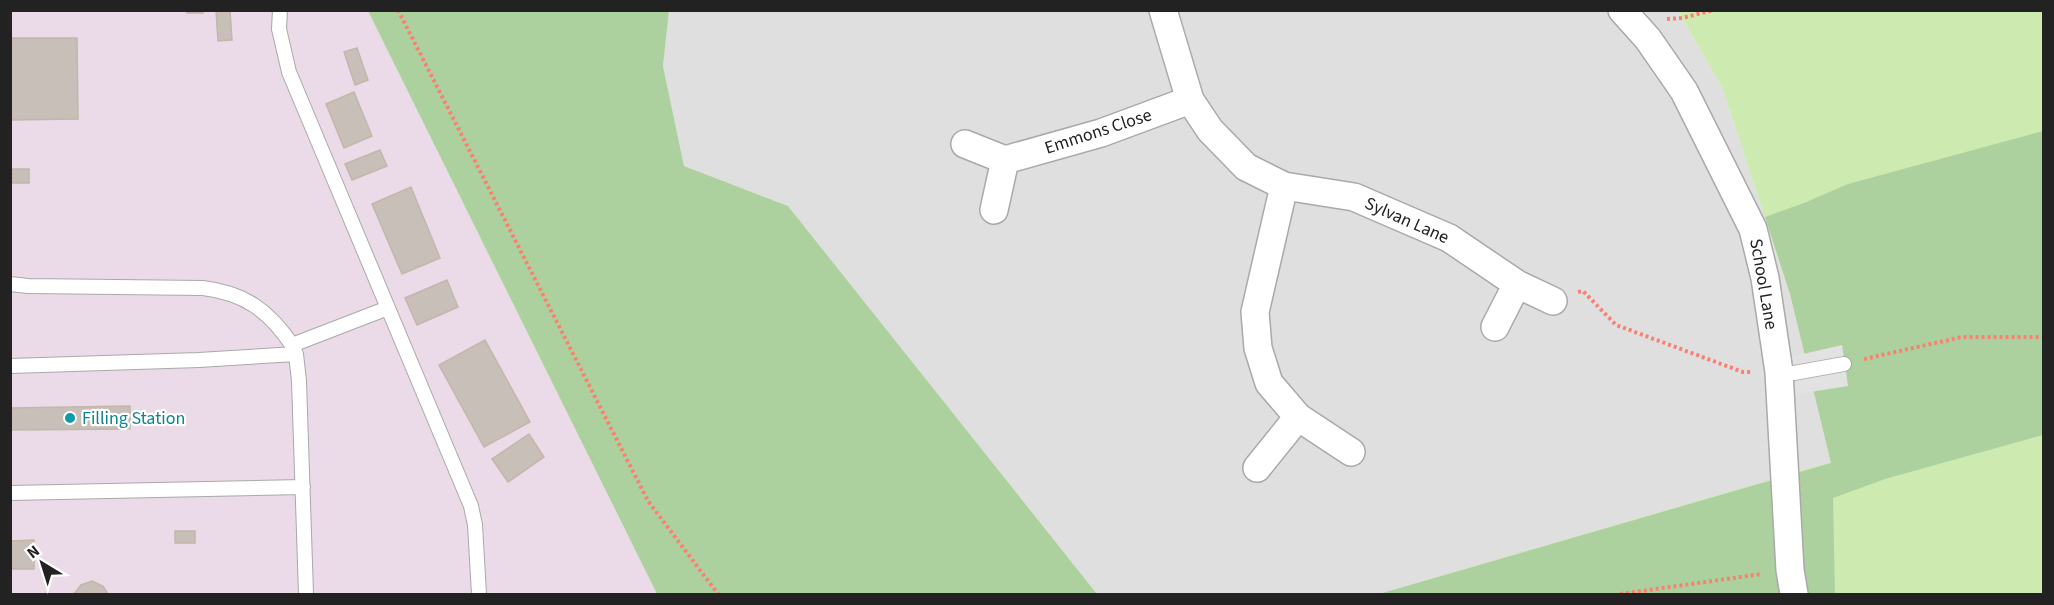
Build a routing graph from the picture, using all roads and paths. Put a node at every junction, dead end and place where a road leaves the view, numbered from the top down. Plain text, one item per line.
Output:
1 (280, 10) edge
2 (398, 10) edge
3 (1163, 10) edge
4 (1622, 10) edge
5 (1714, 10) edge
6 (1682, 18) dead end
7 (1190, 100) junction
8 (965, 144) dead end
9 (1005, 160) junction
10 (1284, 186) junction
11 (994, 210) dead end
12 (11, 284) edge
13 (1518, 284) junction
14 (1553, 301) joint
15 (388, 308) junction
16 (1495, 327) dead end
17 (2043, 337) edge
18 (294, 350) junction
19 (1844, 364) joint
20 (10, 366) edge
21 (1779, 372) junction
22 (1298, 417) junction
23 (1351, 452) dead end
24 (1257, 468) dead end
25 (303, 487) junction
26 (10, 493) edge
27 (1792, 582) edge
28 (306, 594) edge
29 (480, 594) edge
30 (718, 594) edge
31 (1620, 594) edge

1 - 15 lane
2 - 30 path
3 - 7 street, Sylvan Lane
4 - 21 street, School Lane
5 - 6 path
7 - 9 street, Emmons Close
7 - 10 street, Sylvan Lane
8 - 9 street
9 - 11 street
10 - 13 street, Sylvan Lane
10 - 22 street
12 - 18 lane
13 - 14 street, Sylvan Lane
13 - 16 street
14 - 21 path
15 - 18 lane
15 - 29 lane
17 - 19 path
18 - 20 lane
18 - 25 lane
19 - 21 lane
21 - 27 street, School Lane
22 - 23 street
22 - 24 street
25 - 26 lane
25 - 28 lane
27 - 31 path

